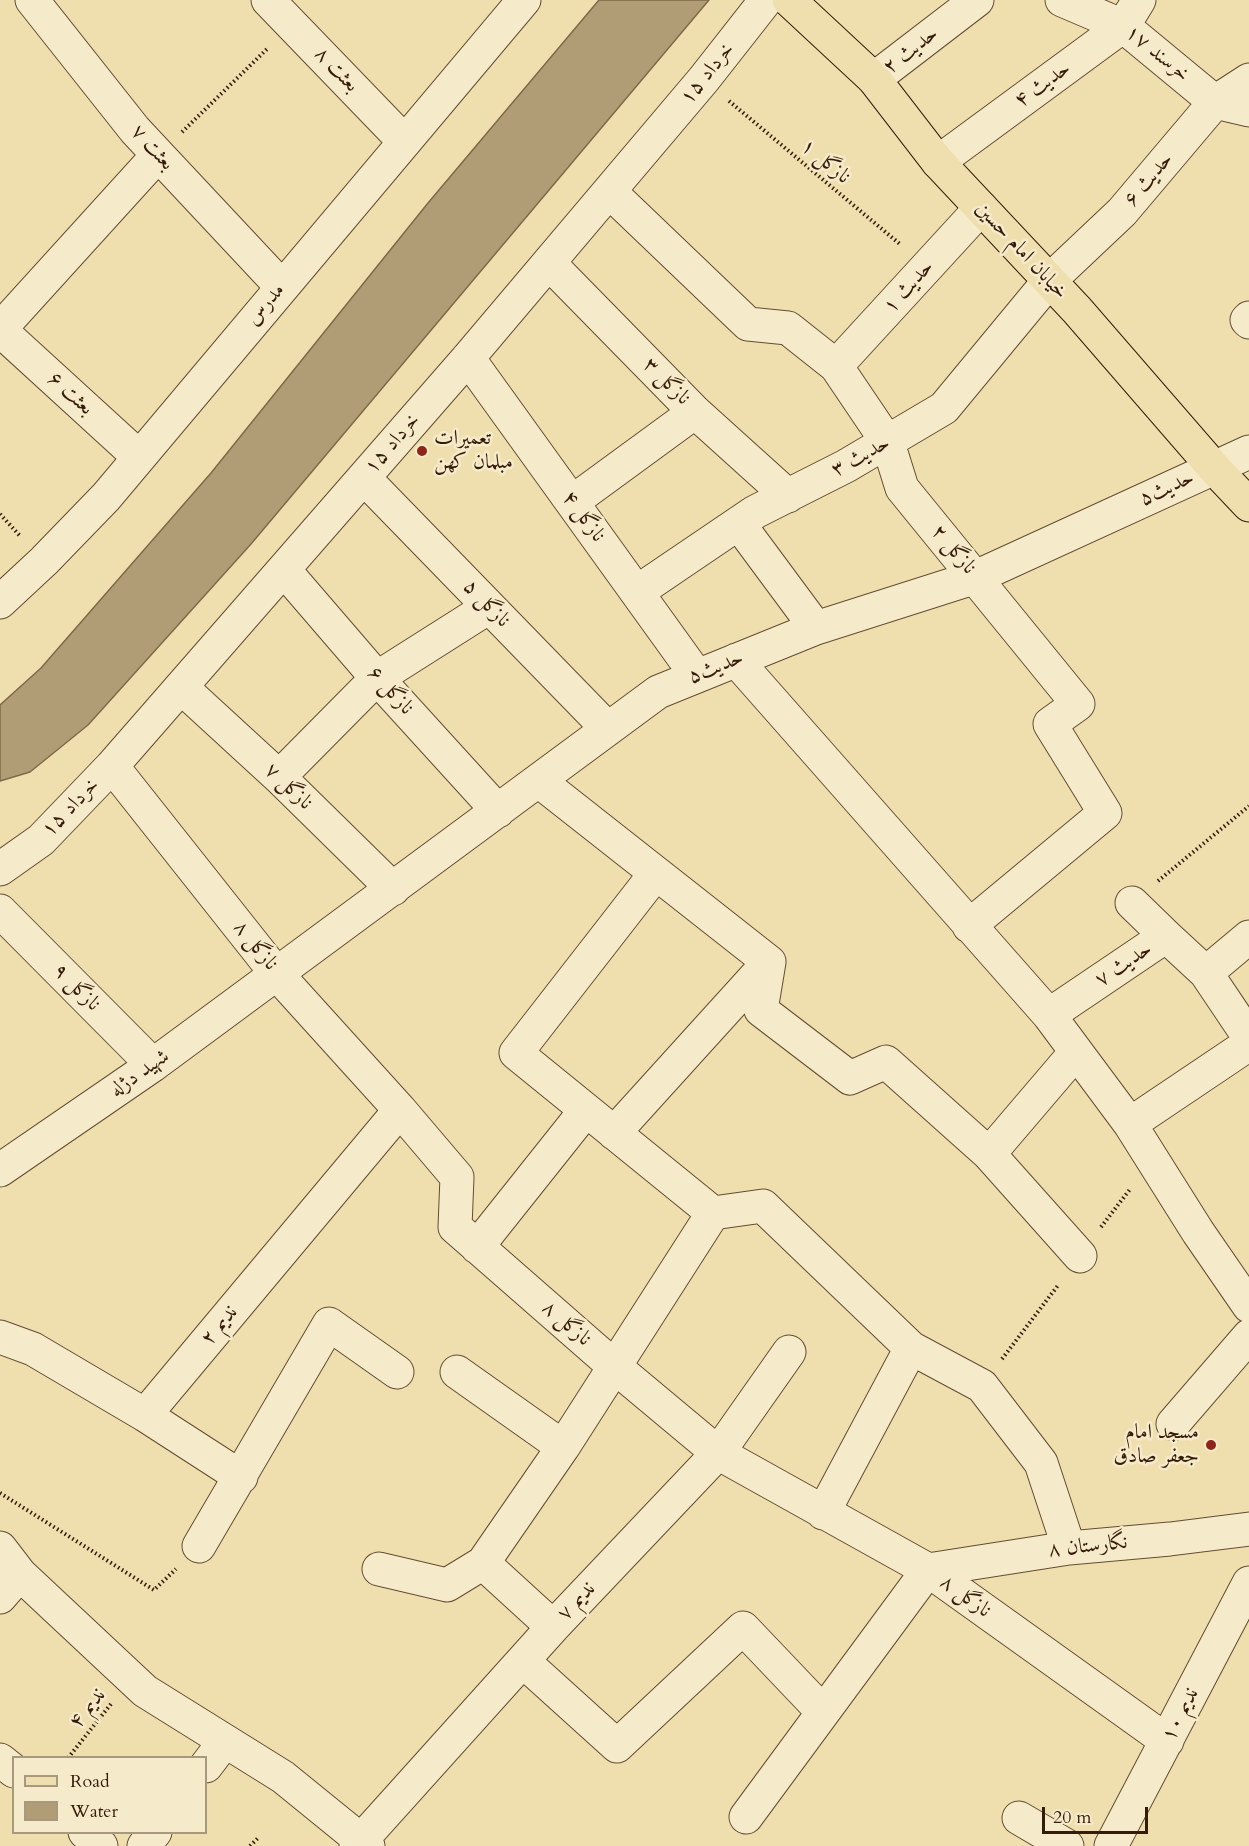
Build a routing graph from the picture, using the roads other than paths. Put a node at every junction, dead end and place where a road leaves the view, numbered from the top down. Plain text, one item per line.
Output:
1 (32, 0) edge
2 (268, 0) edge
3 (524, 0) edge
4 (766, 0) edge
5 (789, 0) edge
6 (977, 0) edge
7 (1062, 0) edge
8 (1131, 13) edge
9 (874, 80) junction
10 (1249, 80) edge
11 (1215, 102) junction
12 (1249, 110) edge
13 (405, 141) junction
14 (158, 155) junction
15 (938, 162) junction
16 (610, 192) junction
17 (981, 208) junction
18 (549, 263) junction
19 (1049, 281) junction
20 (282, 287) junction
21 (0, 330) edge
22 (468, 358) junction
23 (837, 366) junction
24 (695, 412) junction
25 (888, 443) junction
26 (1249, 452) edge
27 (139, 457) junction
28 (1214, 468) junction
29 (364, 478) junction
30 (788, 495) junction
31 (572, 502) junction
32 (1249, 506) edge
33 (739, 524) junction
34 (284, 570) junction
35 (975, 577) junction
36 (637, 592) junction
37 (0, 602) edge
38 (489, 607) junction
39 (816, 628) junction
40 (736, 660) junction
41 (697, 676) junction
42 (377, 678) junction
43 (181, 687) junction
44 (608, 729) junction
45 (112, 766) junction
46 (279, 777) junction
47 (539, 781) junction
48 (498, 811) junction
49 (0, 869) edge
50 (656, 873) junction
51 (393, 888) junction
52 (1132, 903) road end
53 (0, 911) edge
54 (969, 926) junction
55 (1166, 936) junction
56 (1249, 937) edge
57 (769, 962) junction
58 (276, 973) junction
59 (1206, 973) junction
60 (1049, 1015) junction
61 (1249, 1037) edge
62 (1249, 1044) edge
63 (1076, 1052) junction
64 (153, 1065) junction
65 (400, 1110) junction
66 (586, 1110) junction
67 (1130, 1124) junction
68 (614, 1133) junction
69 (989, 1154) junction
70 (0, 1170) edge
71 (713, 1214) junction
72 (477, 1247) junction
73 (1080, 1256) dead end
74 (1249, 1306) edge
75 (1249, 1336) edge
76 (0, 1337) edge
77 (911, 1348) junction
78 (789, 1352) dead end
79 (615, 1367) junction
80 (397, 1372) dead end
81 (457, 1372) dead end
82 (145, 1415) junction
83 (1173, 1424) dead end
84 (563, 1447) junction
85 (718, 1454) junction
86 (241, 1477) junction
87 (823, 1513) junction
88 (1249, 1529) edge
89 (199, 1546) road end
90 (0, 1548) edge
91 (1069, 1548) junction
92 (483, 1563) junction
93 (379, 1569) dead end
94 (928, 1570) junction
95 (1249, 1583) edge
96 (10, 1585) edge
97 (553, 1627) junction
98 (523, 1661) junction
99 (823, 1712) junction
100 (1167, 1741) junction
101 (215, 1753) edge
102 (0, 1760) edge
103 (12, 1770) edge
104 (746, 1817) dead end
105 (1019, 1818) dead end
106 (86, 1834) edge
107 (154, 1834) edge
108 (362, 1844) edge
109 (101, 1846) edge
110 (144, 1846) edge
111 (1067, 1846) edge
112 (1111, 1846) edge

1 - 14 street, بعثت ۷
2 - 13 street, بعثت ۸
3 - 13 street, مدرس
4 - 16 street, ۱۵ خرداد
5 - 9 main road, خیابان امام حسین
6 - 9 street, حدیث ۲
7 - 8 street, خرسند ۱۷
8 - 11 street, خرسند ۱۷
8 - 15 street, حدیث ۴
9 - 15 main road, خیابان امام حسین
10 - 11 street, حدیث ۶
11 - 12 street, خرسند ۱۷
11 - 19 street, حدیث ۶
13 - 20 street, مدرس
14 - 20 street, بعثت ۷
14 - 21 street
15 - 17 main road, خیابان امام حسین
16 - 18 street, ۱۵ خرداد
16 - 23 street, نازگل ۲
17 - 19 main road, خیابان امام حسین
17 - 23 street, حدیث ۱
18 - 22 street, ۱۵ خرداد
18 - 24 street, نازگل ۳
19 - 25 street, حدیث ۳
19 - 28 main road, خیابان امام حسین
20 - 27 street, مدرس
21 - 27 street, بعثت ۶
22 - 29 street, ۱۵ خرداد
22 - 31 street, نازگل ۴
23 - 25 street, نازگل ۲
24 - 30 street, نازگل ۳
24 - 31 street
25 - 30 street, حدیث ۳
25 - 35 street, نازگل ۲
26 - 28 street, حدیث۵
27 - 37 street, مدرس
28 - 32 main road, خیابان امام حسین
28 - 35 street, حدیث۵
29 - 34 street, ۱۵ خرداد
29 - 38 street, نازگل ۵
30 - 33 street, حدیث ۳
31 - 36 street, نازگل ۴
33 - 36 street, حدیث ۳
33 - 39 street
34 - 42 street, نازگل ۶
34 - 43 street, ۱۵ خرداد
35 - 39 street, حدیث۵
35 - 54 street, نازگل ۲
36 - 41 street, نازگل ۴
38 - 42 street
38 - 44 street, نازگل ۵
39 - 40 street, حدیث۵
40 - 41 street, حدیث۵
40 - 54 street
41 - 44 street, حدیث۵
42 - 46 street
42 - 48 street, نازگل ۶
43 - 45 street, ۱۵ خرداد
43 - 46 street, نازگل ۷
44 - 47 street, حدیث۵
45 - 49 street, ۱۵ خرداد
45 - 58 street, نازگل ۸
46 - 51 street, نازگل ۷
47 - 48 street, حدیث۵
47 - 50 street
48 - 51 street, حدیث۵
50 - 57 street
50 - 66 street
51 - 58 street, حدیث۵
52 - 55 street
53 - 64 street, نازگل ۹
54 - 60 street
55 - 59 street, حدیث ۷
55 - 60 street, حدیث ۷
56 - 59 street
57 - 68 street
57 - 69 street
58 - 64 street, شهید دژله
58 - 65 street, نازگل ۸
59 - 61 street, حدیث ۷
60 - 63 street
62 - 67 street
63 - 67 street
63 - 69 street
64 - 70 street, شهید دژله
65 - 72 street, نازگل ۸
65 - 82 street, ندیم ۲
66 - 68 street
66 - 72 street
67 - 74 street
68 - 71 street
69 - 73 street
71 - 77 street
71 - 79 street
72 - 79 street, نازگل ۸
75 - 83 street
76 - 82 street
77 - 87 street
77 - 91 street
78 - 85 street, ندیم ۷
79 - 84 street
79 - 85 street, نازگل ۸
80 - 86 street
81 - 84 street
82 - 86 street
84 - 92 street
85 - 87 street, نازگل ۸
85 - 97 street, ندیم ۷
86 - 89 street
87 - 94 street, نازگل ۸
88 - 91 street, نگارستان ۸
90 - 96 street
91 - 94 street, نگارستان ۸
92 - 93 street
92 - 97 street
94 - 99 street
94 - 100 street, نازگل ۸
95 - 100 street, ندیم ۱۰
96 - 101 street
97 - 98 street, ندیم ۷
98 - 99 street
98 - 108 street, ندیم ۷
99 - 104 street
100 - 112 street, ندیم ۱۰
101 - 108 street
102 - 103 street
105 - 111 street
106 - 109 street
107 - 110 street

